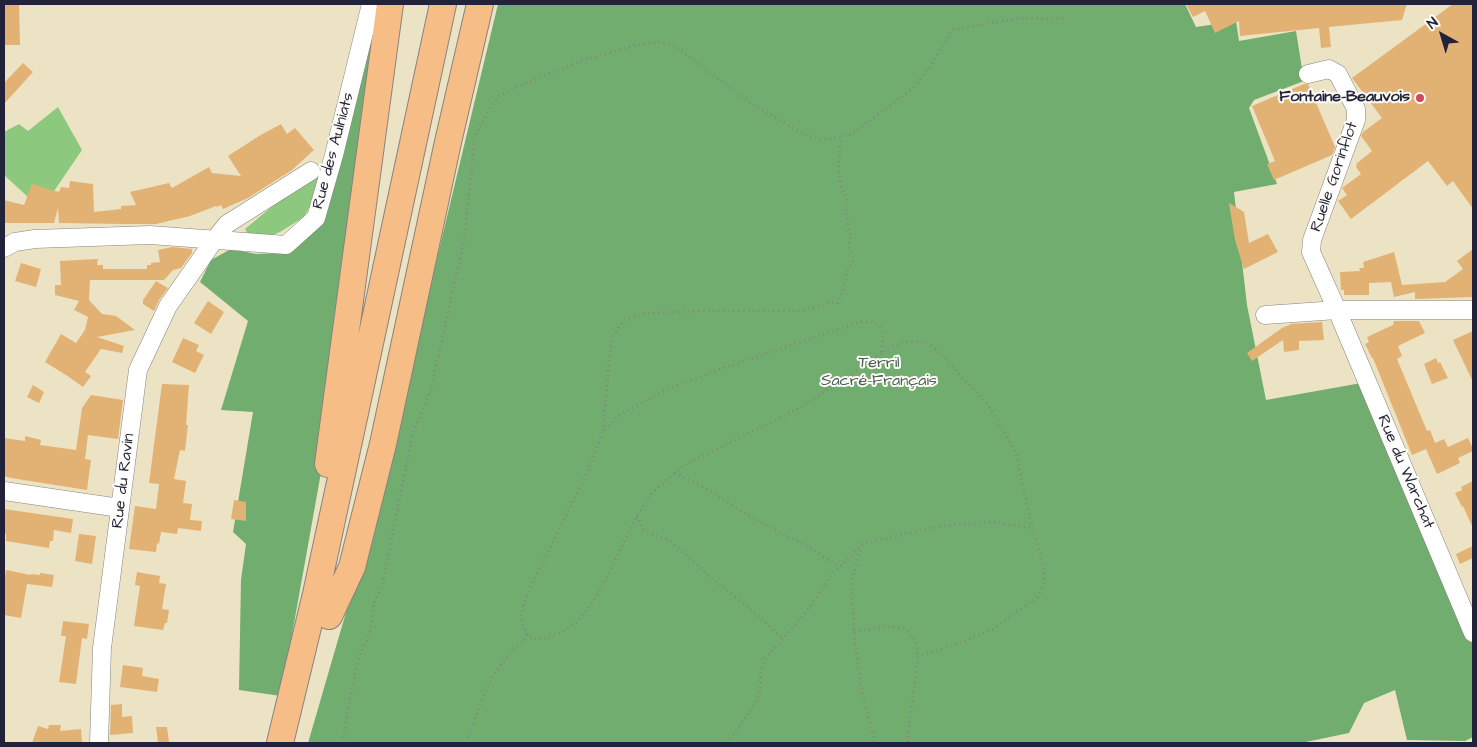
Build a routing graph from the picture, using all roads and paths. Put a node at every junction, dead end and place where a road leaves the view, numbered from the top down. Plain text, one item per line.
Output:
1 (371, 4) edge
2 (390, 4) edge
3 (443, 4) edge
4 (461, 4) edge
5 (480, 4) edge
6 (1065, 18) dead end
7 (1308, 74) dead end
8 (841, 137) junction
9 (311, 171) dead end
10 (214, 239) junction
11 (4, 248) edge
12 (1337, 310) junction
13 (1473, 310) edge
14 (1265, 315) dead end
15 (881, 353) junction
16 (4, 404) edge
17 (4, 408) edge
18 (602, 433) junction
19 (674, 473) junction
20 (4, 491) edge
21 (120, 508) junction
22 (637, 516) junction
23 (1032, 528) junction
24 (862, 544) junction
25 (839, 566) junction
26 (323, 605) junction
27 (854, 632) junction
28 (1473, 633) edge
29 (528, 636) junction
30 (783, 639) junction
31 (918, 657) junction
32 (99, 743) edge
33 (280, 743) edge
34 (299, 743) edge
35 (343, 743) edge
36 (468, 743) edge
37 (727, 743) edge
38 (875, 743) edge
39 (907, 743) edge

1 - 10 street, Rue des Aulniats
2 - 26 highway
3 - 26 highway
4 - 26 highway
5 - 26 highway
6 - 8 path
7 - 12 street, Ruelle Gorinflot
8 - 18 path
8 - 35 path
9 - 10 street, Rue des Aulniats
10 - 11 street, Rue des Aulniats
10 - 21 street, Rue du Ravin
12 - 13 street
12 - 14 street
12 - 28 street, Rue du Warchat
15 - 18 path
15 - 19 path
15 - 23 path
16 - 17 path
18 - 29 path
19 - 22 path
19 - 25 path
20 - 21 street
21 - 32 street, Rue du Ravin
22 - 29 path
22 - 30 path
23 - 24 path
23 - 31 path
24 - 25 path
24 - 27 path
25 - 30 path
26 - 33 highway
26 - 34 highway
27 - 31 path
27 - 38 path
29 - 36 path
30 - 37 path
31 - 39 path

